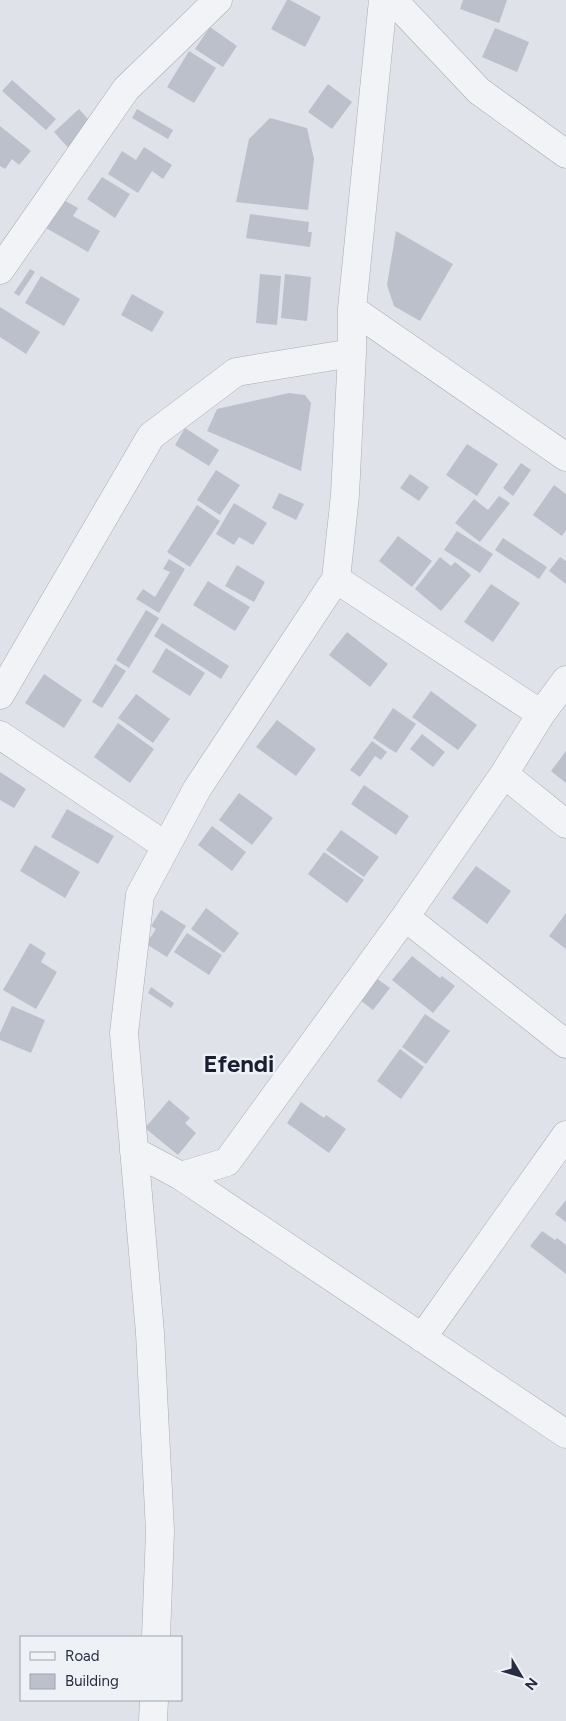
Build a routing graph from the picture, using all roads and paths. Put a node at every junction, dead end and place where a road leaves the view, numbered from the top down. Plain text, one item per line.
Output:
1 (218, 0) edge
2 (383, 0) edge
3 (393, 0) edge
4 (566, 154) edge
5 (0, 270) edge
6 (352, 309) junction
7 (352, 353) junction
8 (566, 457) edge
9 (336, 579) junction
10 (566, 680) edge
11 (0, 695) edge
12 (541, 714) junction
13 (0, 735) edge
14 (504, 774) junction
15 (566, 824) edge
16 (166, 846) junction
17 (405, 917) junction
18 (566, 1044) edge
19 (566, 1135) edge
20 (134, 1151) junction
21 (181, 1176) junction
22 (422, 1338) junction
23 (566, 1434) edge
24 (156, 1636) edge
25 (154, 1701) edge
26 (153, 1721) edge

1 - 5 street
2 - 6 street
3 - 4 street
6 - 7 street
6 - 8 street
7 - 9 street
7 - 11 street
9 - 12 street
9 - 16 street
10 - 12 street
12 - 14 street
13 - 16 street
14 - 15 street
14 - 17 street
16 - 20 street
17 - 18 street
17 - 21 street
19 - 22 street
20 - 21 street
20 - 24 street
21 - 22 street
22 - 23 street
25 - 26 street

